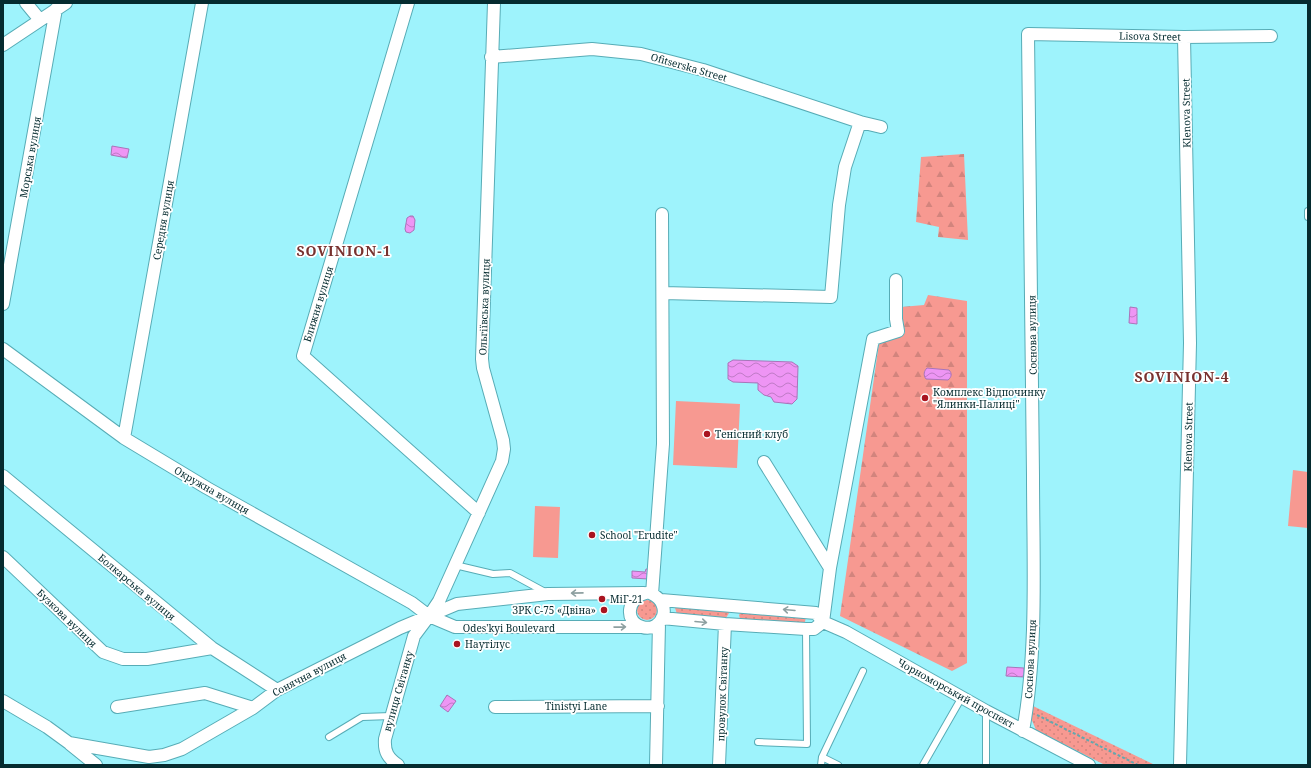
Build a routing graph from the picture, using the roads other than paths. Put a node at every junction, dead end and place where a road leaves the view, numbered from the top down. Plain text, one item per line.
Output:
1 (26, 3) edge
2 (202, 3) edge
3 (408, 3) edge
4 (494, 3) edge
5 (61, 6) edge
6 (40, 20) junction
7 (1028, 34) joint
8 (1271, 36) dead end
9 (1184, 37) junction
10 (3, 45) edge
11 (491, 57) junction
12 (860, 122) junction
13 (881, 127) dead end
14 (1308, 211) edge
15 (662, 214) dead end
16 (1308, 217) edge
17 (896, 280) dead end
18 (663, 293) junction
19 (3, 304) edge
20 (3, 349) edge
21 (124, 438) junction
22 (764, 462) dead end
23 (3, 476) edge
24 (479, 513) junction
25 (3, 557) edge
26 (455, 565) junction
27 (830, 568) junction
28 (548, 594) junction
29 (654, 605) junction
30 (429, 616) junction
31 (823, 622) junction
32 (726, 624) junction
33 (639, 625) junction
34 (806, 629) junction
35 (212, 648) junction
36 (863, 671) dead end
37 (277, 690) junction
38 (962, 697) junction
39 (3, 702) edge
40 (658, 706) junction
41 (117, 707) dead end
42 (495, 707) dead end
43 (253, 708) junction
44 (986, 711) junction
45 (390, 716) junction
46 (1023, 731) junction
47 (330, 736) dead end
48 (758, 742) dead end
49 (69, 743) junction
50 (822, 756) junction
51 (96, 765) edge
52 (398, 765) edge
53 (656, 765) edge
54 (719, 765) edge
55 (821, 765) edge
56 (838, 765) edge
57 (923, 765) edge
58 (986, 765) edge
59 (1090, 765) edge
60 (1180, 765) edge

1 - 6 street
2 - 21 street, Середня вулиця
3 - 24 street, Ближня вулиця
4 - 11 street, Ольгіївська вулиця
5 - 6 street
5 - 19 street, Морська вулиця
6 - 10 street
7 - 9 street, Lisova Street
7 - 46 street, Соснова вулиця
8 - 9 street, Lisova Street
9 - 60 street, Klenova Street
11 - 12 street, Ofitserska Street
11 - 24 street, Ольгіївська вулиця
12 - 13 street, Ofitserska Street
12 - 18 street
14 - 16 lane
15 - 18 street
17 - 27 street
18 - 29 street
20 - 21 street, Окружна вулиця
21 - 30 street, Окружна вулиця
22 - 27 street
23 - 35 street, Болкарська вулиця
24 - 26 street, Ольгіївська вулиця
25 - 35 street, Бузкова вулиця
26 - 28 lane
26 - 30 street, Ольгіївська вулиця
27 - 31 street
29 -> 28 street, Odes'kyi Boulevard
28 - 30 street, Odes'kyi Boulevard
31 -> 29 street, Odes'kyi Boulevard
29 -> 32 street, Odes'kyi Boulevard
29 - 33 street, Odes'kyi Boulevard
29 - 33 street
29 - 40 street
30 -> 33 street, Odes'kyi Boulevard
30 - 37 street, Сонячна вулиця
30 - 45 street, вулиця Світанку
31 - 34 street, Odes'kyi Boulevard
31 - 38 street, Чорноморський проспект
32 - 34 street, Odes'kyi Boulevard
32 - 54 street, провулок Світанку
34 - 48 lane
35 - 37 street, Болкарська вулиця
36 - 50 lane
37 - 43 street, Сонячна вулиця
38 - 44 street, Чорноморський проспект
38 - 57 lane
39 - 49 street
40 - 42 street, Tinistyi Lane
40 - 53 street
41 - 43 street
43 - 49 street, Сонячна вулиця
44 - 46 street, Чорноморський проспект
44 - 58 lane
45 - 47 lane
45 - 52 street, вулиця Світанку
46 - 59 street, Чорноморський проспект
49 - 51 street
50 - 55 lane
50 - 56 lane

